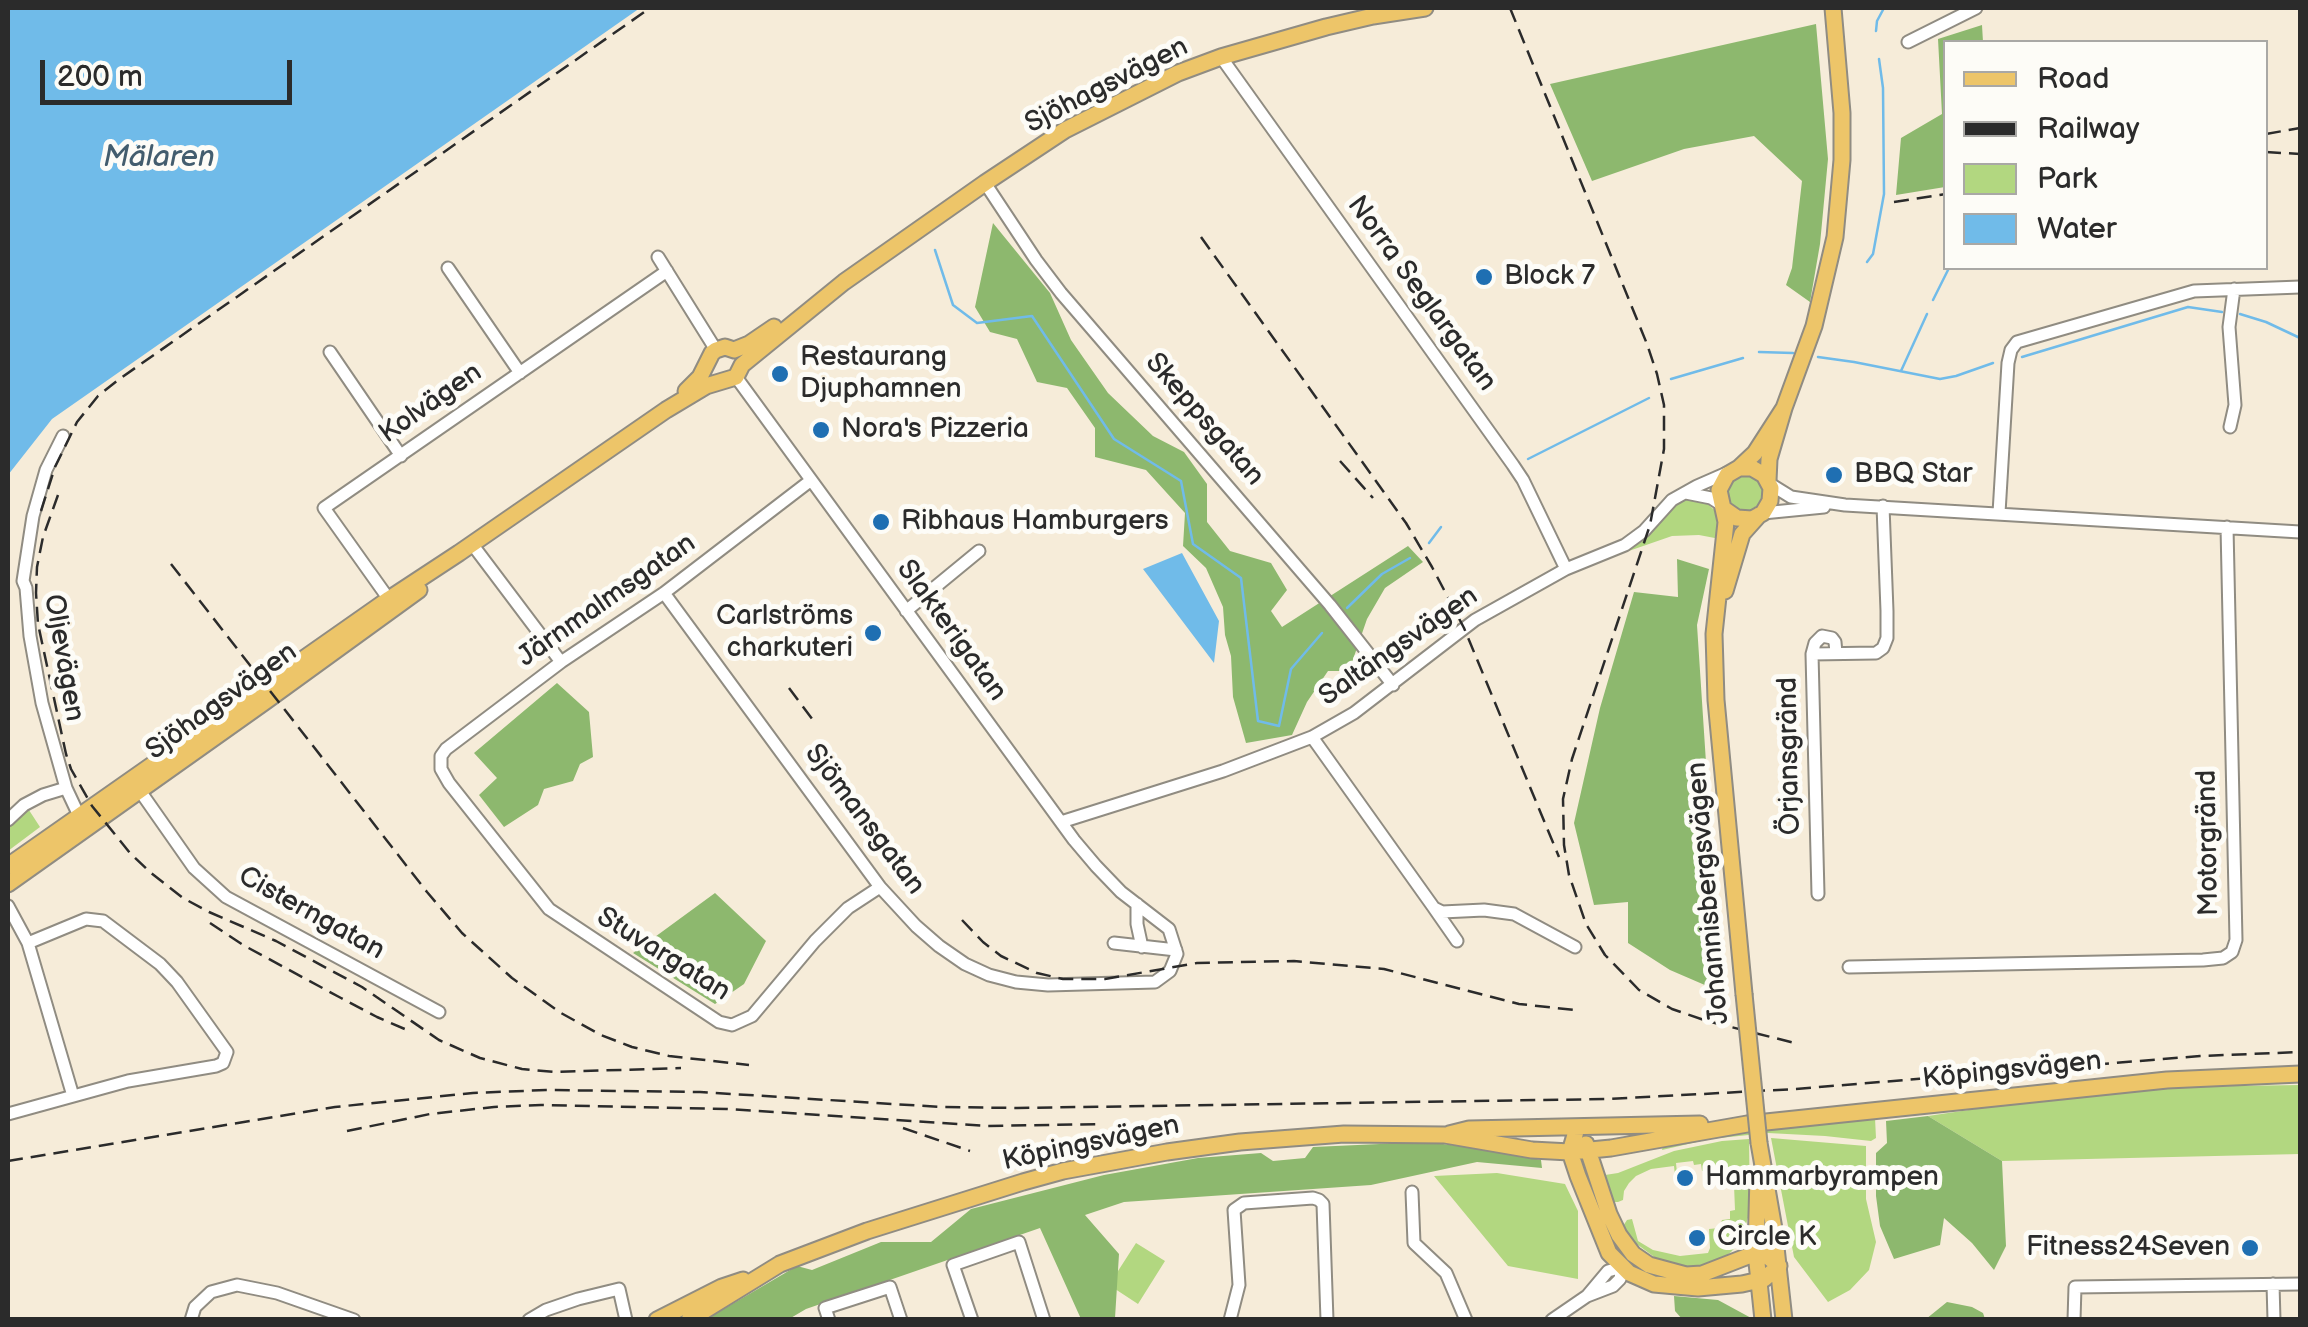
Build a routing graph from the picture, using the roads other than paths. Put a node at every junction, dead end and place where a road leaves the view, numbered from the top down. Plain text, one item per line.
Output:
1 (1425, 8) edge
2 (1976, 8) edge
3 (1833, 9) edge
4 (1908, 42) dead end
5 (1221, 56) junction
6 (985, 183) junction
7 (658, 257) dead end
8 (448, 268) dead end
9 (667, 271) junction
10 (2300, 287) edge
11 (2234, 289) junction
12 (330, 352) dead end
13 (712, 357) junction
14 (733, 368) junction
15 (520, 373) junction
16 (1784, 408) junction
17 (666, 410) junction
18 (2230, 427) dead end
19 (63, 436) dead end
20 (400, 456) junction
21 (1736, 469) junction
22 (810, 482) junction
23 (1769, 483) junction
24 (1686, 493) junction
25 (1844, 505) junction
26 (1883, 506) junction
27 (1723, 507) junction
28 (1999, 513) junction
29 (1761, 514) junction
30 (2227, 527) junction
31 (2300, 532) edge
32 (466, 549) junction
33 (979, 551) dead end
34 (1566, 569) junction
35 (664, 593) junction
36 (392, 604) junction
37 (906, 611) junction
38 (1714, 634) junction
39 (561, 662) junction
40 (1393, 684) junction
41 (1312, 736) junction
42 (440, 766) joint
43 (136, 786) junction
44 (66, 788) junction
45 (8, 820) edge
46 (82, 821) junction
47 (1061, 822) junction
48 (8, 866) edge
49 (8, 884) edge
50 (880, 887) junction
51 (1818, 894) dead end
52 (1138, 904) junction
53 (8, 906) edge
54 (1434, 908) junction
55 (1457, 942) dead end
56 (28, 943) junction
57 (1114, 943) dead end
58 (1175, 946) junction
59 (1576, 946) dead end
60 (1142, 947) junction
61 (1849, 967) dead end
62 (439, 1012) dead end
63 (2300, 1076) edge
64 (72, 1096) junction
65 (8, 1114) edge
66 (1747, 1124) junction
67 (1577, 1128) junction
68 (1445, 1134) junction
69 (1759, 1145) junction
70 (1611, 1148) junction
71 (1532, 1150) junction
72 (1590, 1150) junction
73 (1570, 1152) junction
74 (1596, 1171) junction
75 (1578, 1176) junction
76 (1412, 1192) dead end
77 (1603, 1217) junction
78 (1756, 1228) junction
79 (1756, 1252) junction
80 (1633, 1254) junction
81 (1724, 1266) junction
82 (1779, 1266) junction
83 (1622, 1267) junction
84 (761, 1274) junction
85 (1757, 1280) junction
86 (2273, 1284) junction
87 (2300, 1284) edge
88 (1698, 1288) junction
89 (827, 1314) edge
90 (1762, 1314) edge
91 (191, 1320) edge
92 (354, 1320) edge
93 (529, 1320) edge
94 (626, 1320) edge
95 (657, 1320) edge
96 (689, 1320) edge
97 (901, 1320) edge
98 (972, 1320) edge
99 (1044, 1320) edge
100 (1230, 1320) edge
101 (1327, 1320) edge
102 (1466, 1320) edge
103 (1552, 1320) edge
104 (1784, 1320) edge
105 (2074, 1320) edge
106 (2274, 1320) edge

1 - 5 main road, Sjöhagsvägen
2 - 4 street
3 - 16 main road
5 - 6 main road, Sjöhagsvägen
5 - 34 street, Norra Seglargatan
6 - 14 main road, Sjöhagsvägen
6 - 40 street, Skeppsgatan
7 - 9 street
8 - 15 street
9 - 13 street
9 - 15 street, Kolvägen
10 - 11 street
11 - 18 street
11 - 28 street
12 - 20 street
13 - 14 main road
13 - 14 main road
13 - 17 main road, Sjöhagsvägen
14 - 17 main road, Sjöhagsvägen
14 - 22 street, Slakterigatan
15 - 20 street, Kolvägen
16 - 21 main road
16 - 23 main road
17 - 32 main road, Sjöhagsvägen
19 - 44 street, Oljevägen
20 - 36 street, Kolvägen
21 - 23 main road
21 - 24 street, Saltängsvägen
21 - 27 main road
22 - 35 street, Järnmalmsgatan
22 - 37 street, Slakterigatan
23 - 25 street
23 - 29 main road
24 - 27 street
24 - 34 street, Saltängsvägen
25 - 26 street
25 - 29 street
26 - 28 street
26 - 51 street, Örjansgränd
27 - 29 main road
27 - 38 main road, Johannisbergsvägen
28 - 30 street
29 - 38 main road, Johannisbergsvägen
30 - 31 street
30 - 61 street, Motorgränd
32 - 36 main road, Sjöhagsvägen
32 - 39 street
33 - 37 street
34 - 40 street, Saltängsvägen
35 - 39 street, Järnmalmsgatan
35 - 50 street, Sjömansgatan
36 - 43 main road, Sjöhagsvägen
37 - 47 street, Slakterigatan
38 - 69 main road, Johannisbergsvägen, bridge
39 - 42 street, Järnmalmsgatan
40 - 41 street, Saltängsvägen
41 - 47 street, Saltängsvägen
41 - 54 street
42 - 50 street, Stuvargatan
43 - 46 main road, Sjöhagsvägen
43 - 62 street, Cisterngatan
44 - 45 street
44 - 46 street, Oljevägen
46 - 48 main road, Sjöhagsvägen
46 - 49 main road, Sjöhagsvägen
47 - 52 street, Slakterigatan
50 - 58 street, Sjömansgatan
52 - 58 street, Slakterigatan
52 - 60 street
53 - 56 street
54 - 55 street
54 - 59 street
56 - 64 street
56 - 64 street
57 - 60 street
58 - 60 street
63 - 66 main road, Köpingsvägen
64 - 65 street
66 - 67 main road, Köpingsvägen
66 - 70 main road, Köpingsvägen
67 - 68 main road, Köpingsvägen
67 - 72 main road
67 - 73 main road
68 - 71 main road, Köpingsvägen
68 - 84 main road, Köpingsvägen
69 - 78 main road, Johannisbergsvägen
69 - 82 main road, Johannisbergsvägen
70 - 72 main road, Köpingsvägen
70 - 74 main road
71 - 73 main road, Köpingsvägen
71 - 75 main road
72 - 73 main road, Köpingsvägen
72 - 74 main road
73 - 75 main road
74 - 77 main road
75 - 77 main road
76 - 102 street
77 - 80 main road
77 - 83 main road
78 - 79 main road, Johannisbergsvägen
78 - 81 main road
79 - 81 main road
79 - 82 main road
79 - 85 main road, Johannisbergsvägen
80 - 81 main road
80 - 83 main road
82 - 85 main road
82 - 104 main road, Johannisbergsvägen
83 - 88 main road
83 - 103 street
84 - 95 main road, Köpingsvägen
84 - 96 main road, Köpingsvägen
85 - 88 main road
85 - 90 main road, Johannisbergsvägen
86 - 87 street
86 - 105 street
86 - 106 street
88 - 90 main road
89 - 97 street
91 - 92 street
93 - 94 street
98 - 99 street
100 - 101 street

